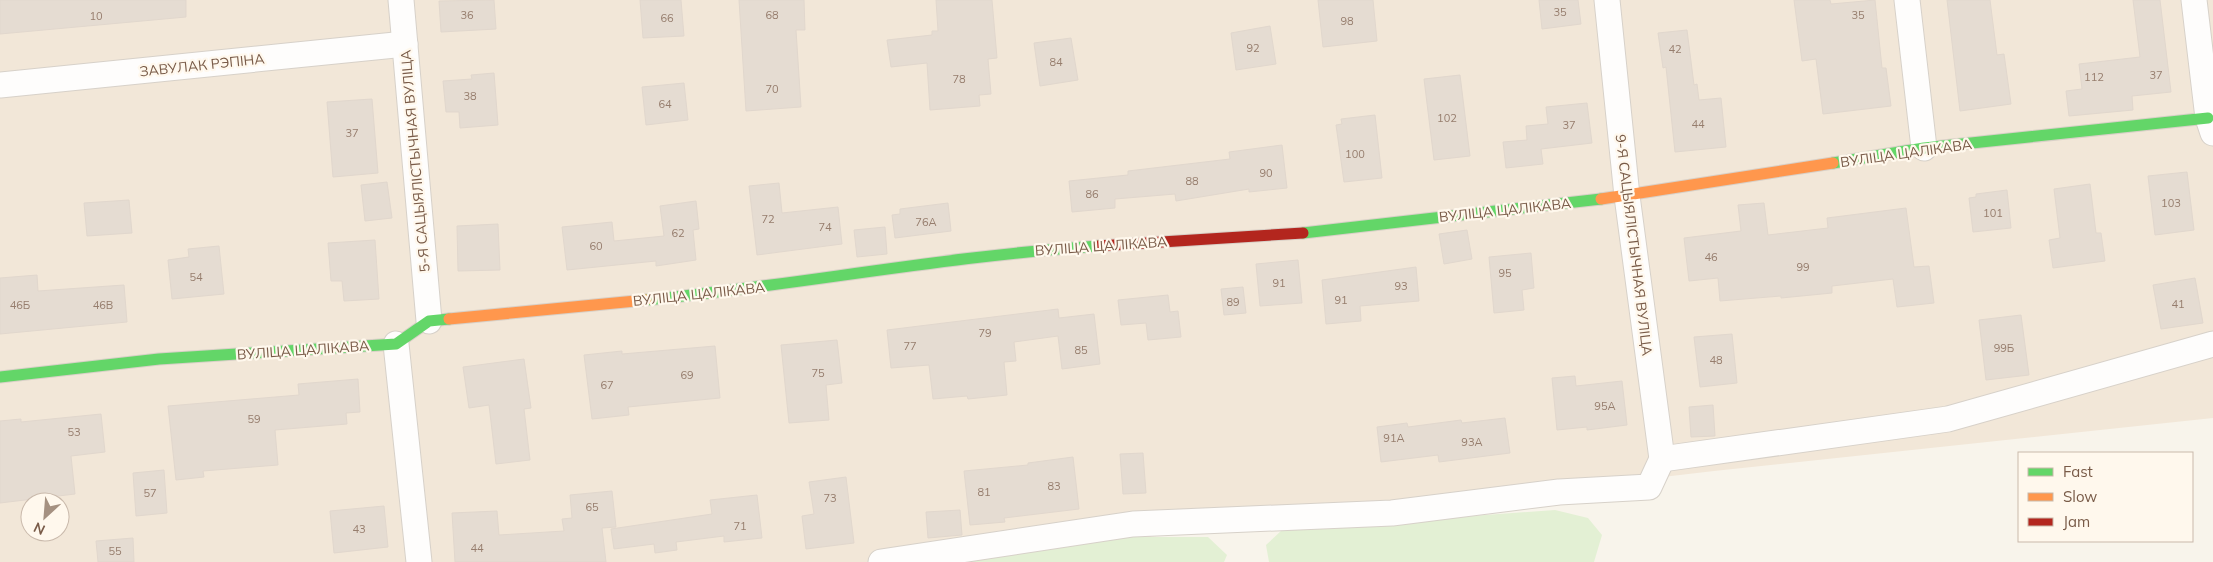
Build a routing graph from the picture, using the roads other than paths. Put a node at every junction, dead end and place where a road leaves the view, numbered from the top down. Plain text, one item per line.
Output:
1 (402, 0) edge
2 (1607, 0) edge
3 (1907, 0) edge
4 (2194, 0) edge
5 (405, 44) junction
6 (0, 85) edge
7 (2210, 125) edge
8 (1924, 148) junction
9 (1627, 196) junction
10 (429, 321) junction
11 (396, 344) junction
12 (2213, 344) edge
13 (0, 377) edge
14 (1662, 459) junction
15 (419, 562) edge
16 (881, 562) edge

1 - 5 street, 5-Я САЦЫЯЛІСТЫЧНАЯ ВУЛІЦА
2 - 9 street, 9-Я САЦЫЯЛІСТЫЧНАЯ ВУЛІЦА
3 - 8 street
4 - 7 street
5 - 6 street, ЗАВУЛАК РЭПІНА
5 - 10 street, 5-Я САЦЫЯЛІСТЫЧНАЯ ВУЛІЦА
7 - 8 street, ВУЛІЦА ЦАЛІКАВА
8 - 9 street, ВУЛІЦА ЦАЛІКАВА
9 - 10 street, ВУЛІЦА ЦАЛІКАВА
9 - 14 street, 9-Я САЦЫЯЛІСТЫЧНАЯ ВУЛІЦА
10 - 11 street, ВУЛІЦА ЦАЛІКАВА
11 - 13 street, ВУЛІЦА ЦАЛІКАВА
11 - 15 street
12 - 14 street
14 - 16 street

